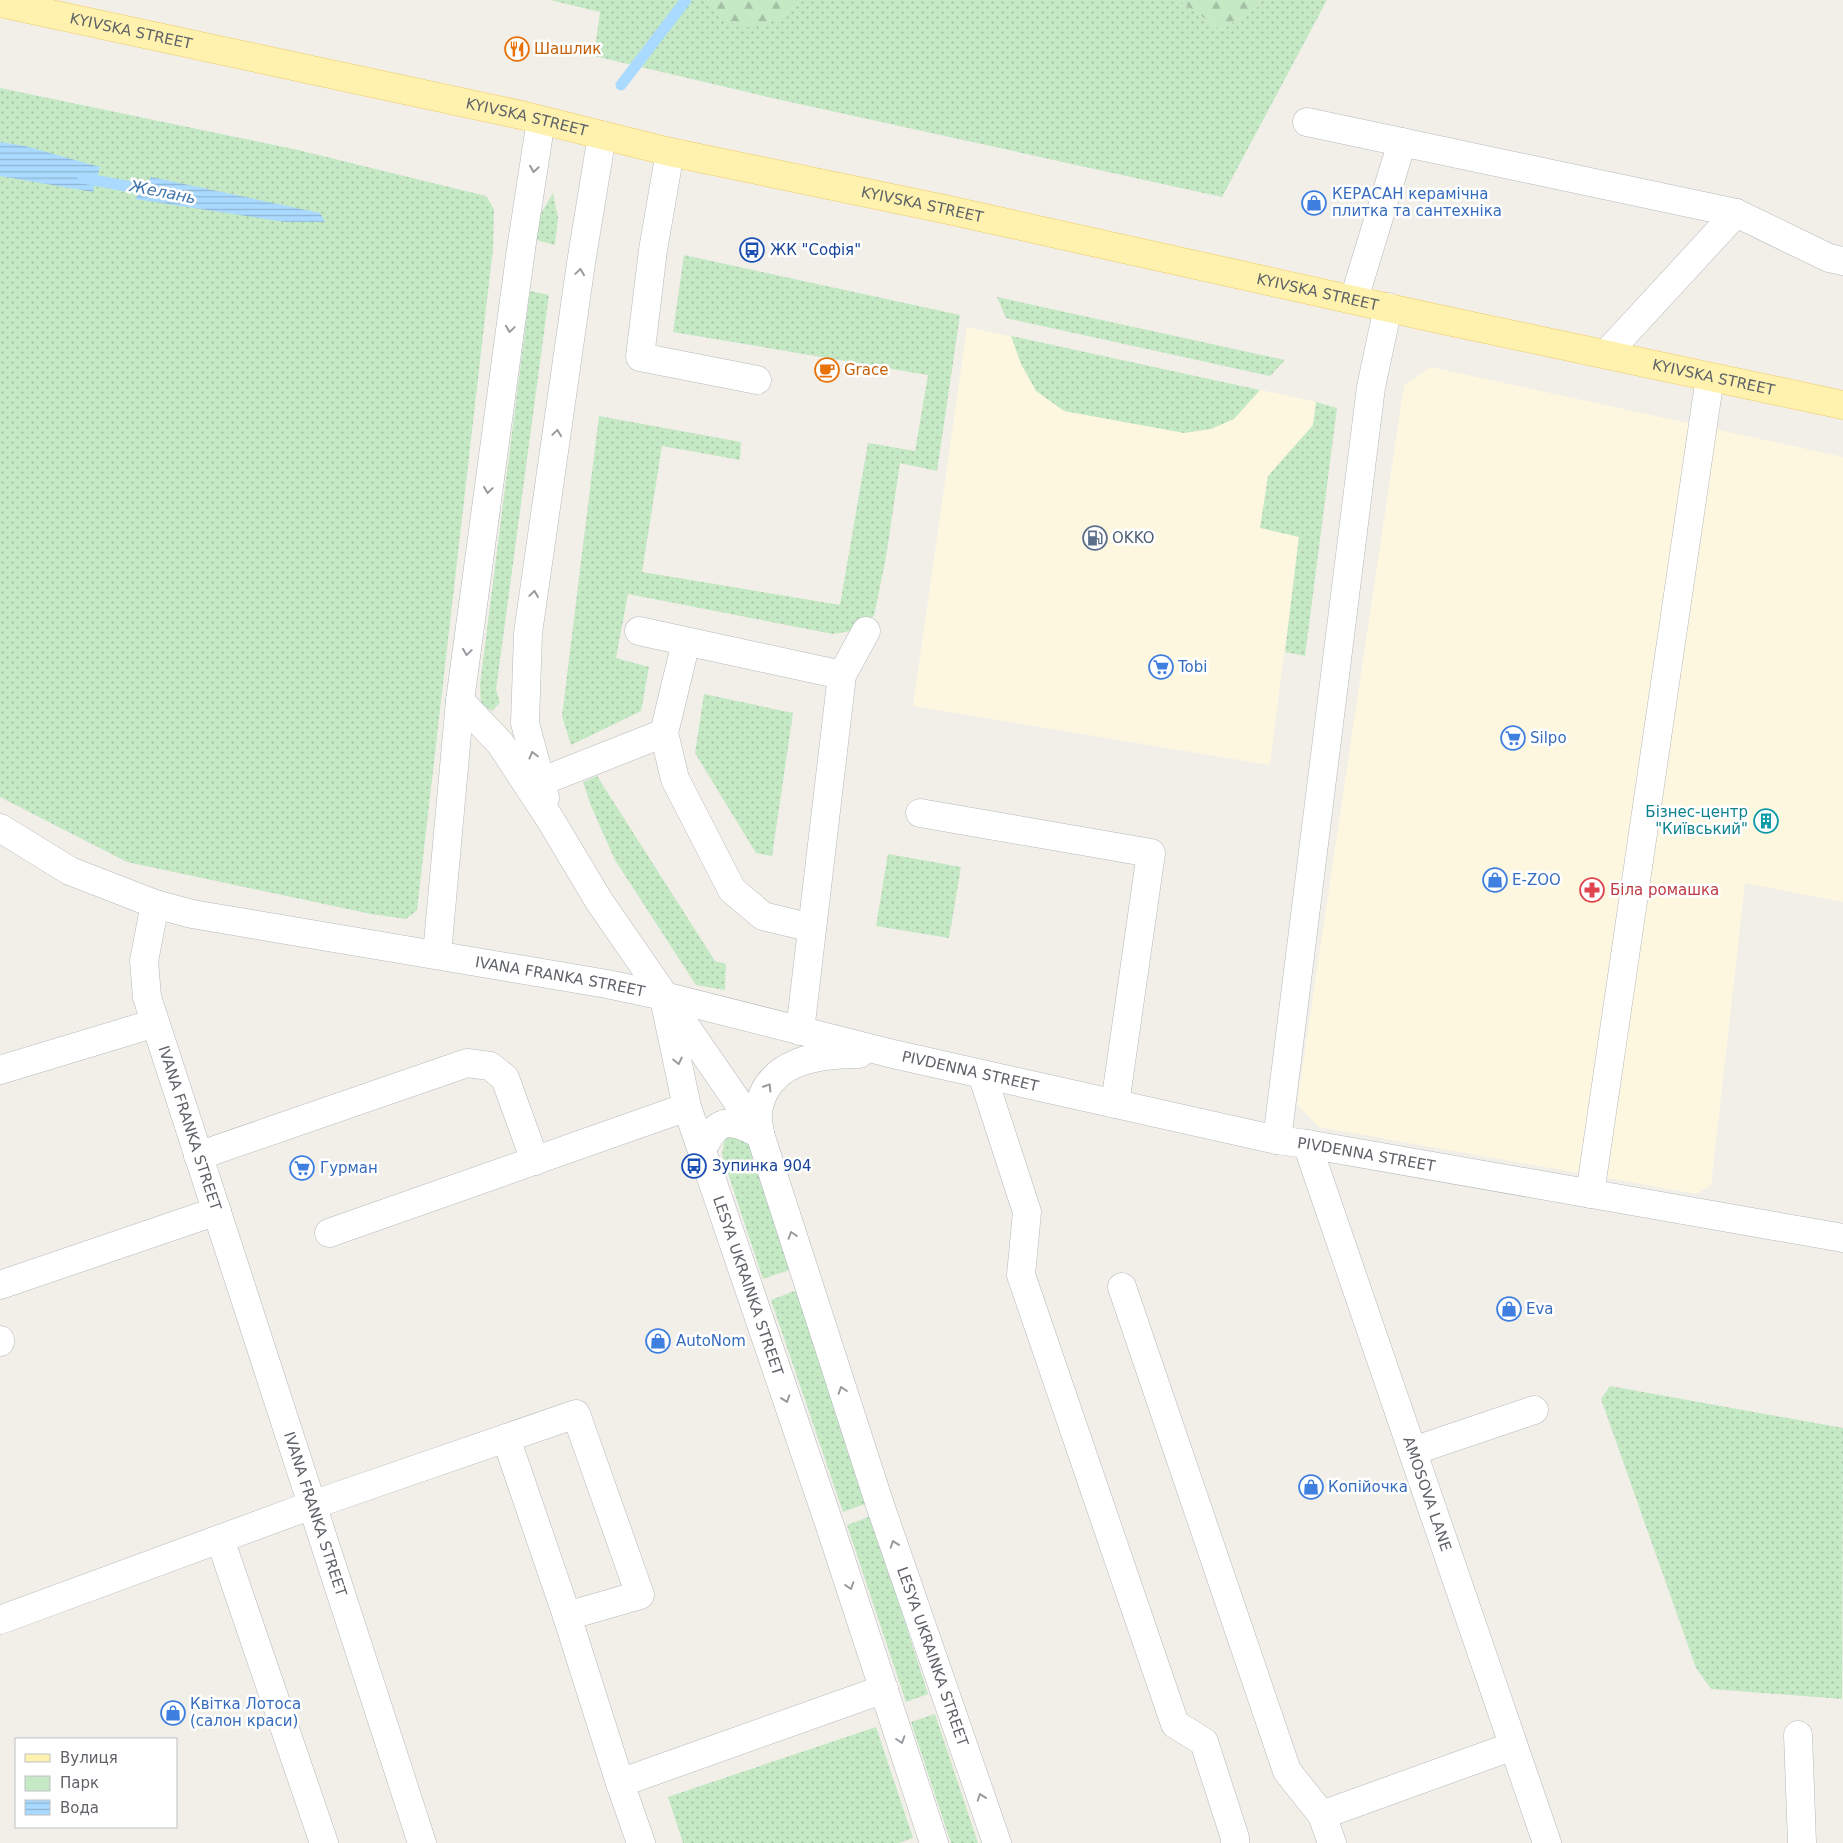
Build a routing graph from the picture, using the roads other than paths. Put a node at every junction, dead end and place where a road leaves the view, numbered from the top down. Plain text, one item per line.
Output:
1 (0, 3) edge
2 (541, 120) junction
3 (1307, 122) dead end
4 (602, 135) junction
5 (1402, 142) junction
6 (670, 152) junction
7 (1736, 213) junction
8 (1843, 261) edge
9 (1354, 299) junction
10 (1388, 307) junction
11 (1606, 354) junction
12 (1710, 377) junction
13 (757, 380) dead end
14 (1843, 406) edge
15 (639, 631) dead end
16 (866, 631) dead end
17 (686, 642) junction
18 (842, 675) junction
19 (460, 701) junction
20 (664, 733) junction
21 (540, 782) junction
22 (920, 813) dead end
23 (550, 819) junction
24 (1, 830) edge
25 (155, 904) junction
26 (812, 928) junction
27 (437, 954) junction
28 (664, 996) junction
29 (155, 1023) junction
30 (800, 1031) junction
31 (893, 1054) junction
32 (0, 1070) edge
33 (982, 1074) junction
34 (1115, 1104) junction
35 (687, 1107) junction
36 (760, 1134) junction
37 (1277, 1140) junction
38 (1307, 1144) junction
39 (702, 1150) junction
40 (198, 1156) junction
41 (535, 1161) junction
42 (1590, 1194) junction
43 (216, 1211) junction
44 (329, 1233) dead end
45 (1843, 1238) edge
46 (0, 1285) edge
47 (1122, 1287) dead end
48 (1534, 1410) dead end
49 (506, 1438) junction
50 (1413, 1451) junction
51 (312, 1505) junction
52 (220, 1539) junction
53 (567, 1616) junction
54 (0, 1620) edge
55 (884, 1689) junction
56 (1798, 1735) dead end
57 (1513, 1746) junction
58 (620, 1783) junction
59 (1322, 1815) junction
60 (324, 1843) edge
61 (422, 1843) edge
62 (642, 1843) edge
63 (934, 1843) edge
64 (997, 1843) edge
65 (1235, 1843) edge
66 (1332, 1843) edge
67 (1547, 1843) edge
68 (1802, 1843) edge

1 - 2 main road, KYIVSKA STREET
2 - 4 main road, KYIVSKA STREET
2 -> 19 street
3 - 5 street
4 - 6 main road, KYIVSKA STREET
21 -> 4 street
5 - 7 street
5 - 9 street
6 - 9 main road, KYIVSKA STREET
6 - 13 street
7 - 8 street
7 - 11 street
9 - 10 main road, KYIVSKA STREET
10 - 11 main road, KYIVSKA STREET
10 - 37 street
11 - 12 main road, KYIVSKA STREET
12 - 14 main road, KYIVSKA STREET
12 - 42 street
15 - 17 street
16 - 18 street
17 - 18 street
17 - 20 street
18 - 26 street
19 - 23 street
19 - 27 street
20 - 21 street
20 - 26 street
21 - 23 street
22 - 34 street
23 - 28 street
24 - 25 street
25 - 27 street, IVANA FRANKA STREET
25 - 29 street, IVANA FRANKA STREET
26 - 30 street
27 - 28 street, IVANA FRANKA STREET
28 - 30 street, PIVDENNA STREET
28 -> 35 street, LESYA UKRAINKA STREET
28 - 36 street, LESYA UKRAINKA STREET
29 - 32 street
29 - 40 street, IVANA FRANKA STREET
30 - 31 street, PIVDENNA STREET
31 - 33 street, PIVDENNA STREET
36 -> 31 street, PIVDENNA STREET
33 - 34 street, PIVDENNA STREET
33 - 65 street
34 - 37 street, PIVDENNA STREET
35 - 39 street, LESYA UKRAINKA STREET
35 - 41 street
36 - 39 street
64 -> 36 street, LESYA UKRAINKA STREET
37 - 38 street, PIVDENNA STREET
38 - 42 street, PIVDENNA STREET
38 - 50 street, AMOSOVA LANE
39 -> 55 street, LESYA UKRAINKA STREET
40 - 41 street
40 - 43 street, IVANA FRANKA STREET
41 - 44 street
42 - 45 street, PIVDENNA STREET
43 - 46 street
43 - 51 street, IVANA FRANKA STREET
47 - 59 street
48 - 50 street
49 - 51 street
49 - 53 street
49 - 53 street
50 - 57 street, AMOSOVA LANE
51 - 52 street
51 - 61 street, IVANA FRANKA STREET
52 - 54 street
52 - 60 street
53 - 58 street
55 - 58 street
55 -> 63 street, LESYA UKRAINKA STREET
56 - 68 street
57 - 59 street
57 - 67 street, AMOSOVA LANE
58 - 62 street
59 - 66 street

